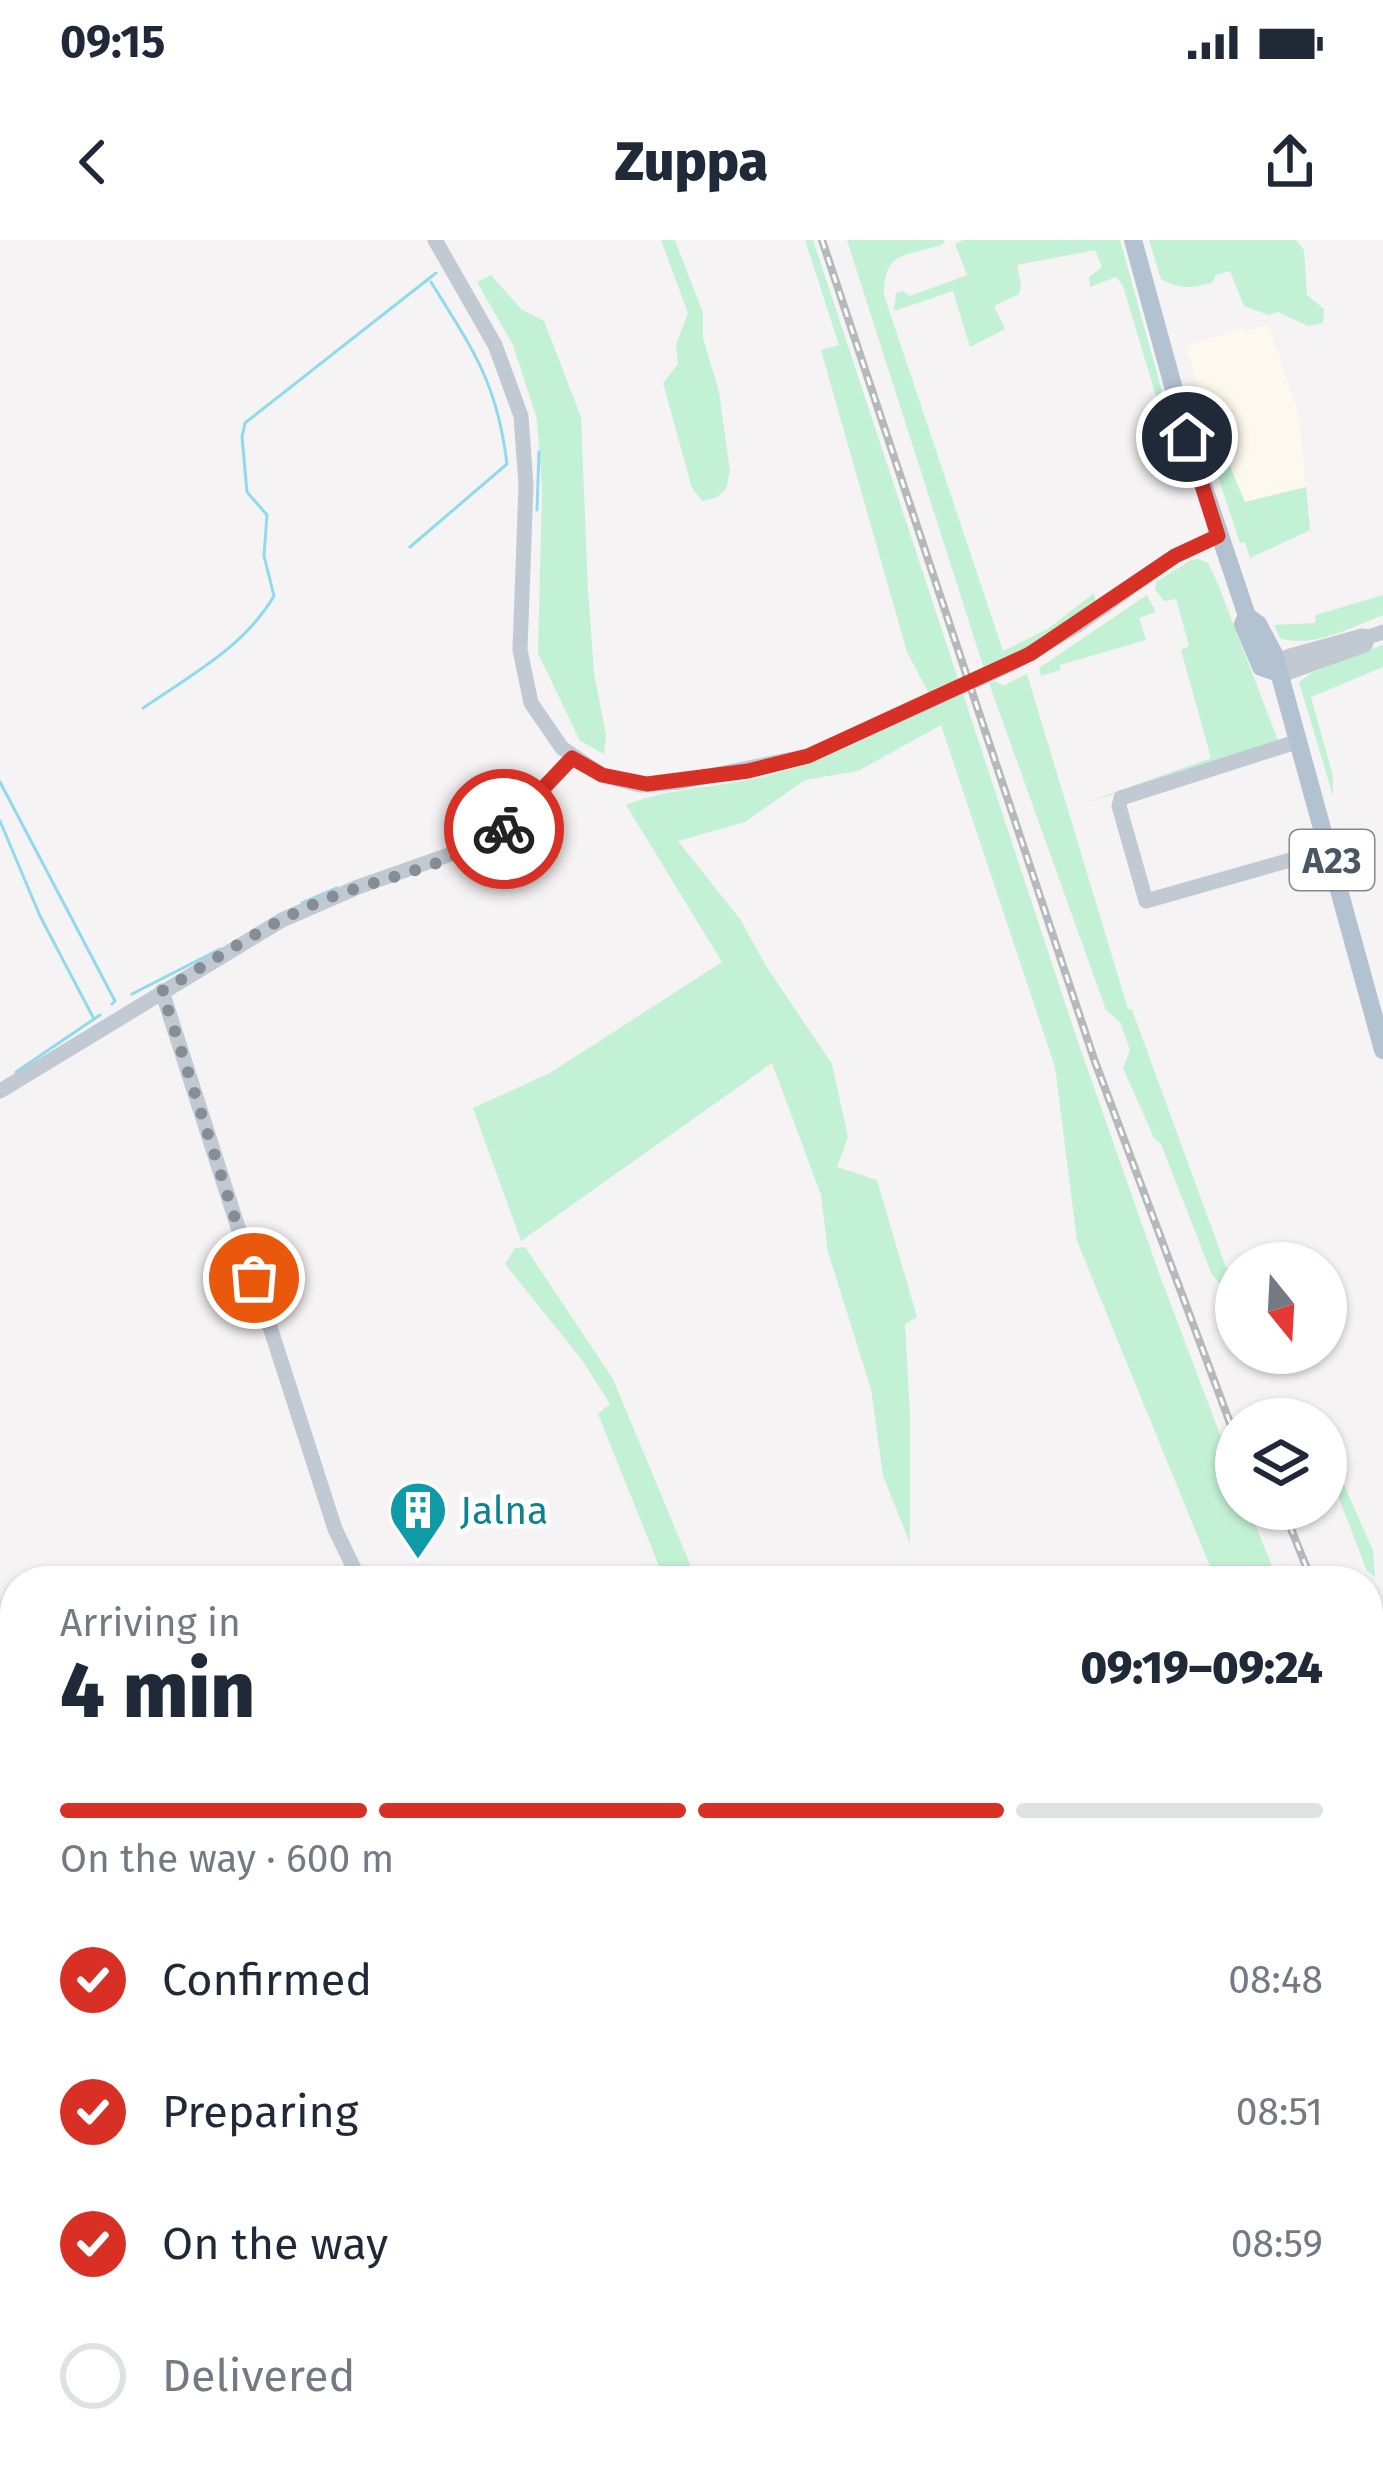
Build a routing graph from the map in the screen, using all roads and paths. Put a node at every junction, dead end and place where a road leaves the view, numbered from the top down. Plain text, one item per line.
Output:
1 (435, 240) edge
2 (1133, 240) edge
3 (1218, 536) junction
4 (1376, 635) edge
5 (1276, 672) junction
6 (1297, 742) junction
7 (572, 758) junction
8 (1329, 849) junction
9 (162, 991) junction
10 (1383, 1050) edge
11 (0, 1091) edge
12 (353, 1566) edge

1 - 7 street
2 - 3 main road, A23
3 - 5 main road, A23
3 - 7 street
4 - 5 street
5 - 6 main road, A23
6 - 8 main road, A23
6 - 8 street
7 - 9 street
8 - 10 main road, A23
9 - 11 street
9 - 12 street

